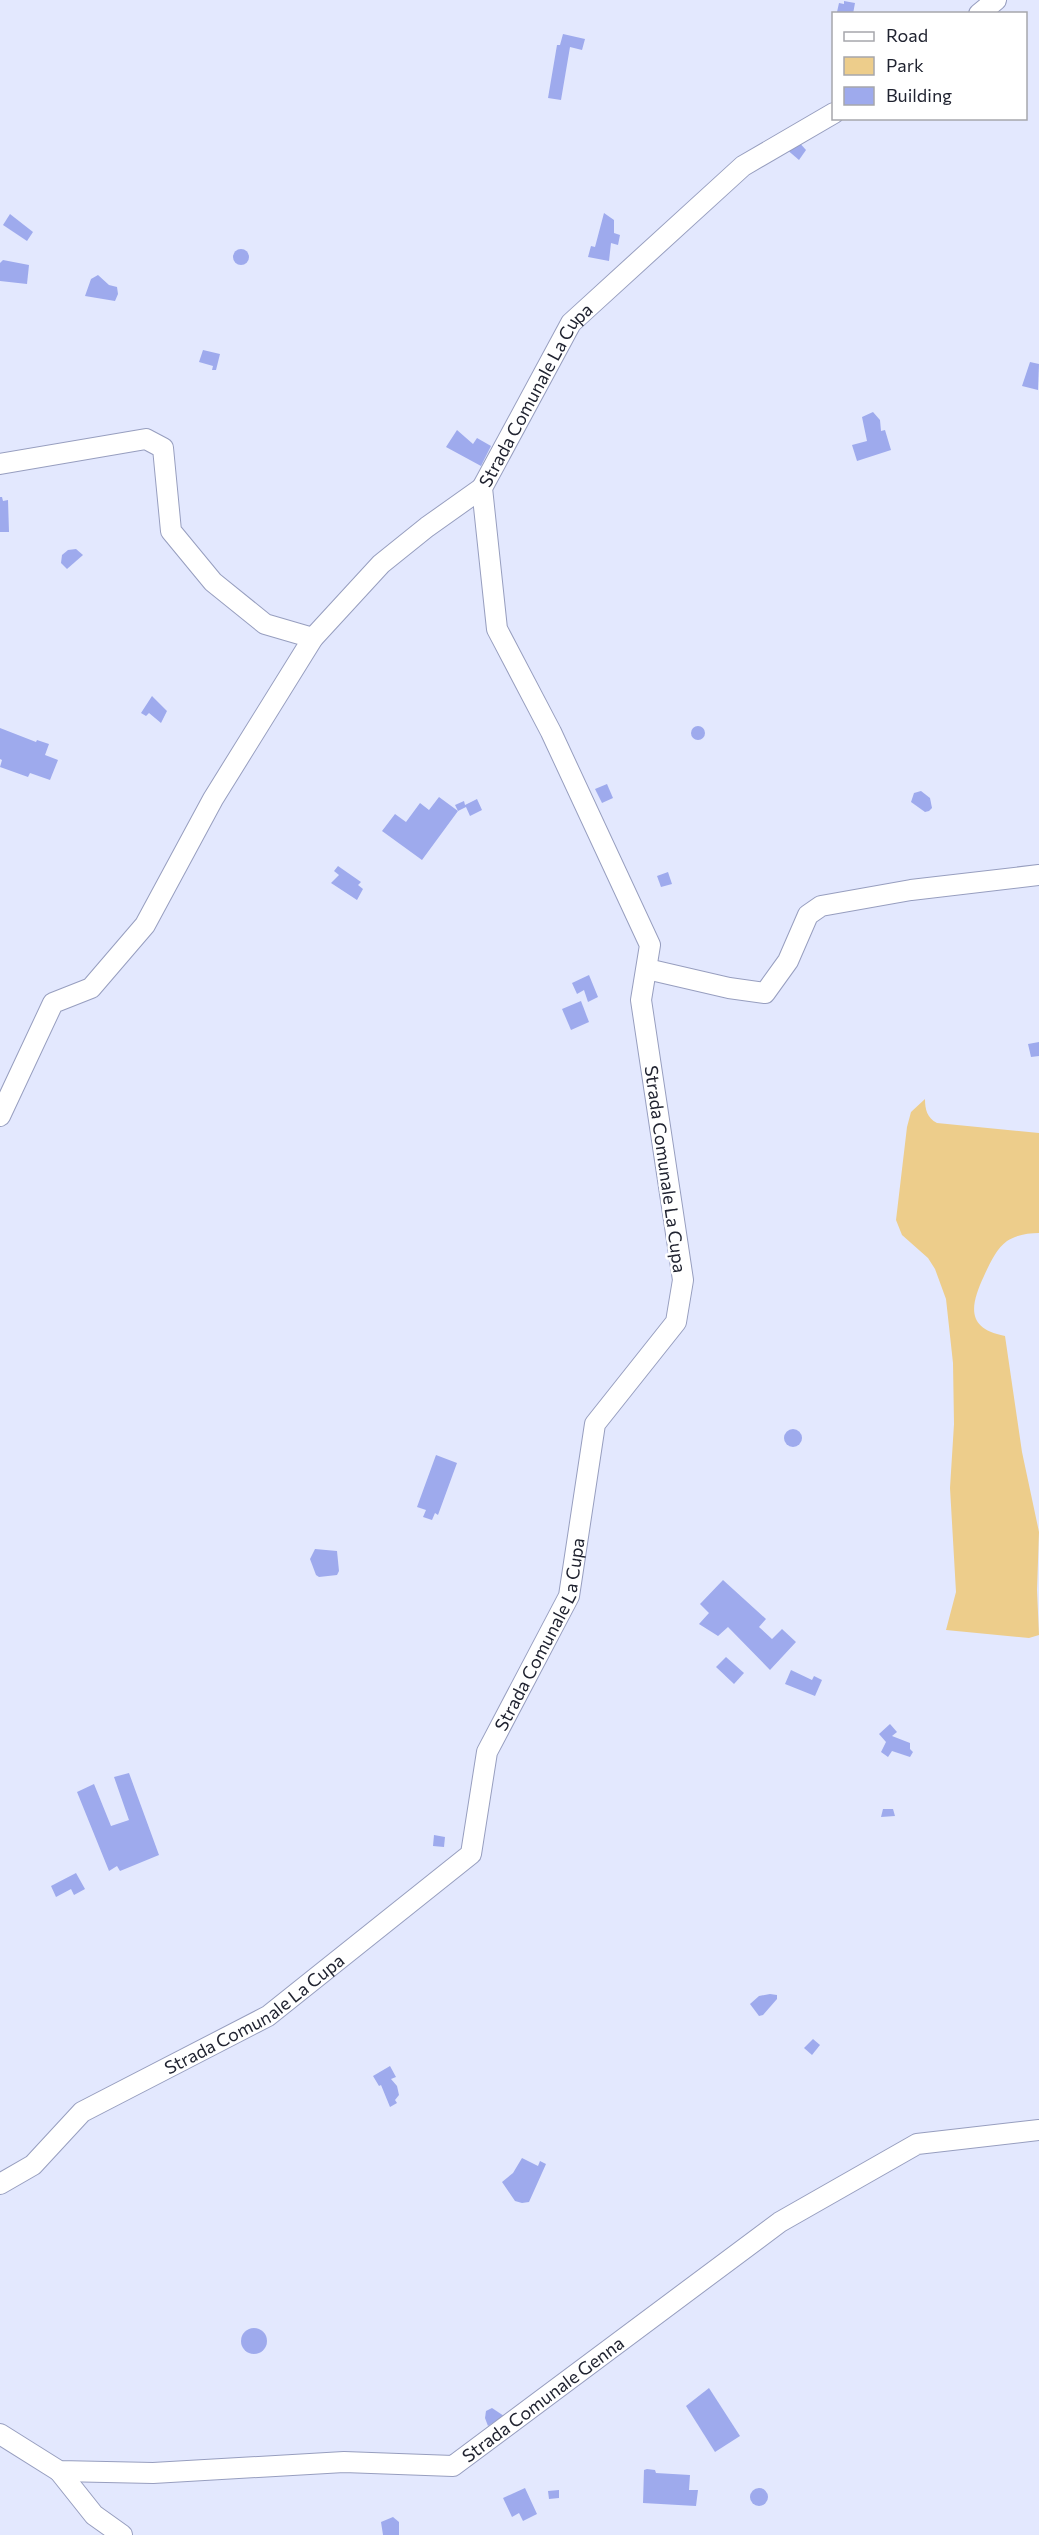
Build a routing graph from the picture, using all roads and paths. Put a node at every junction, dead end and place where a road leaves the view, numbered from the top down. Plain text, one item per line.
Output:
1 (996, 0) edge
2 (981, 12) edge
3 (832, 114) edge
4 (0, 464) edge
5 (482, 488) junction
6 (313, 638) junction
7 (1039, 875) edge
8 (647, 969) junction
9 (0, 1116) edge
10 (1039, 2130) edge
11 (0, 2184) edge
12 (0, 2434) edge
13 (59, 2471) junction
14 (122, 2535) edge

1 - 2 street
3 - 5 street, Strada Comunale La Cupa
4 - 6 street
5 - 6 street
5 - 8 street, Strada Comunale La Cupa
6 - 9 street
7 - 8 street
8 - 11 street, Strada Comunale La Cupa
10 - 13 street, Strada Comunale Genna
12 - 13 street
13 - 14 street

